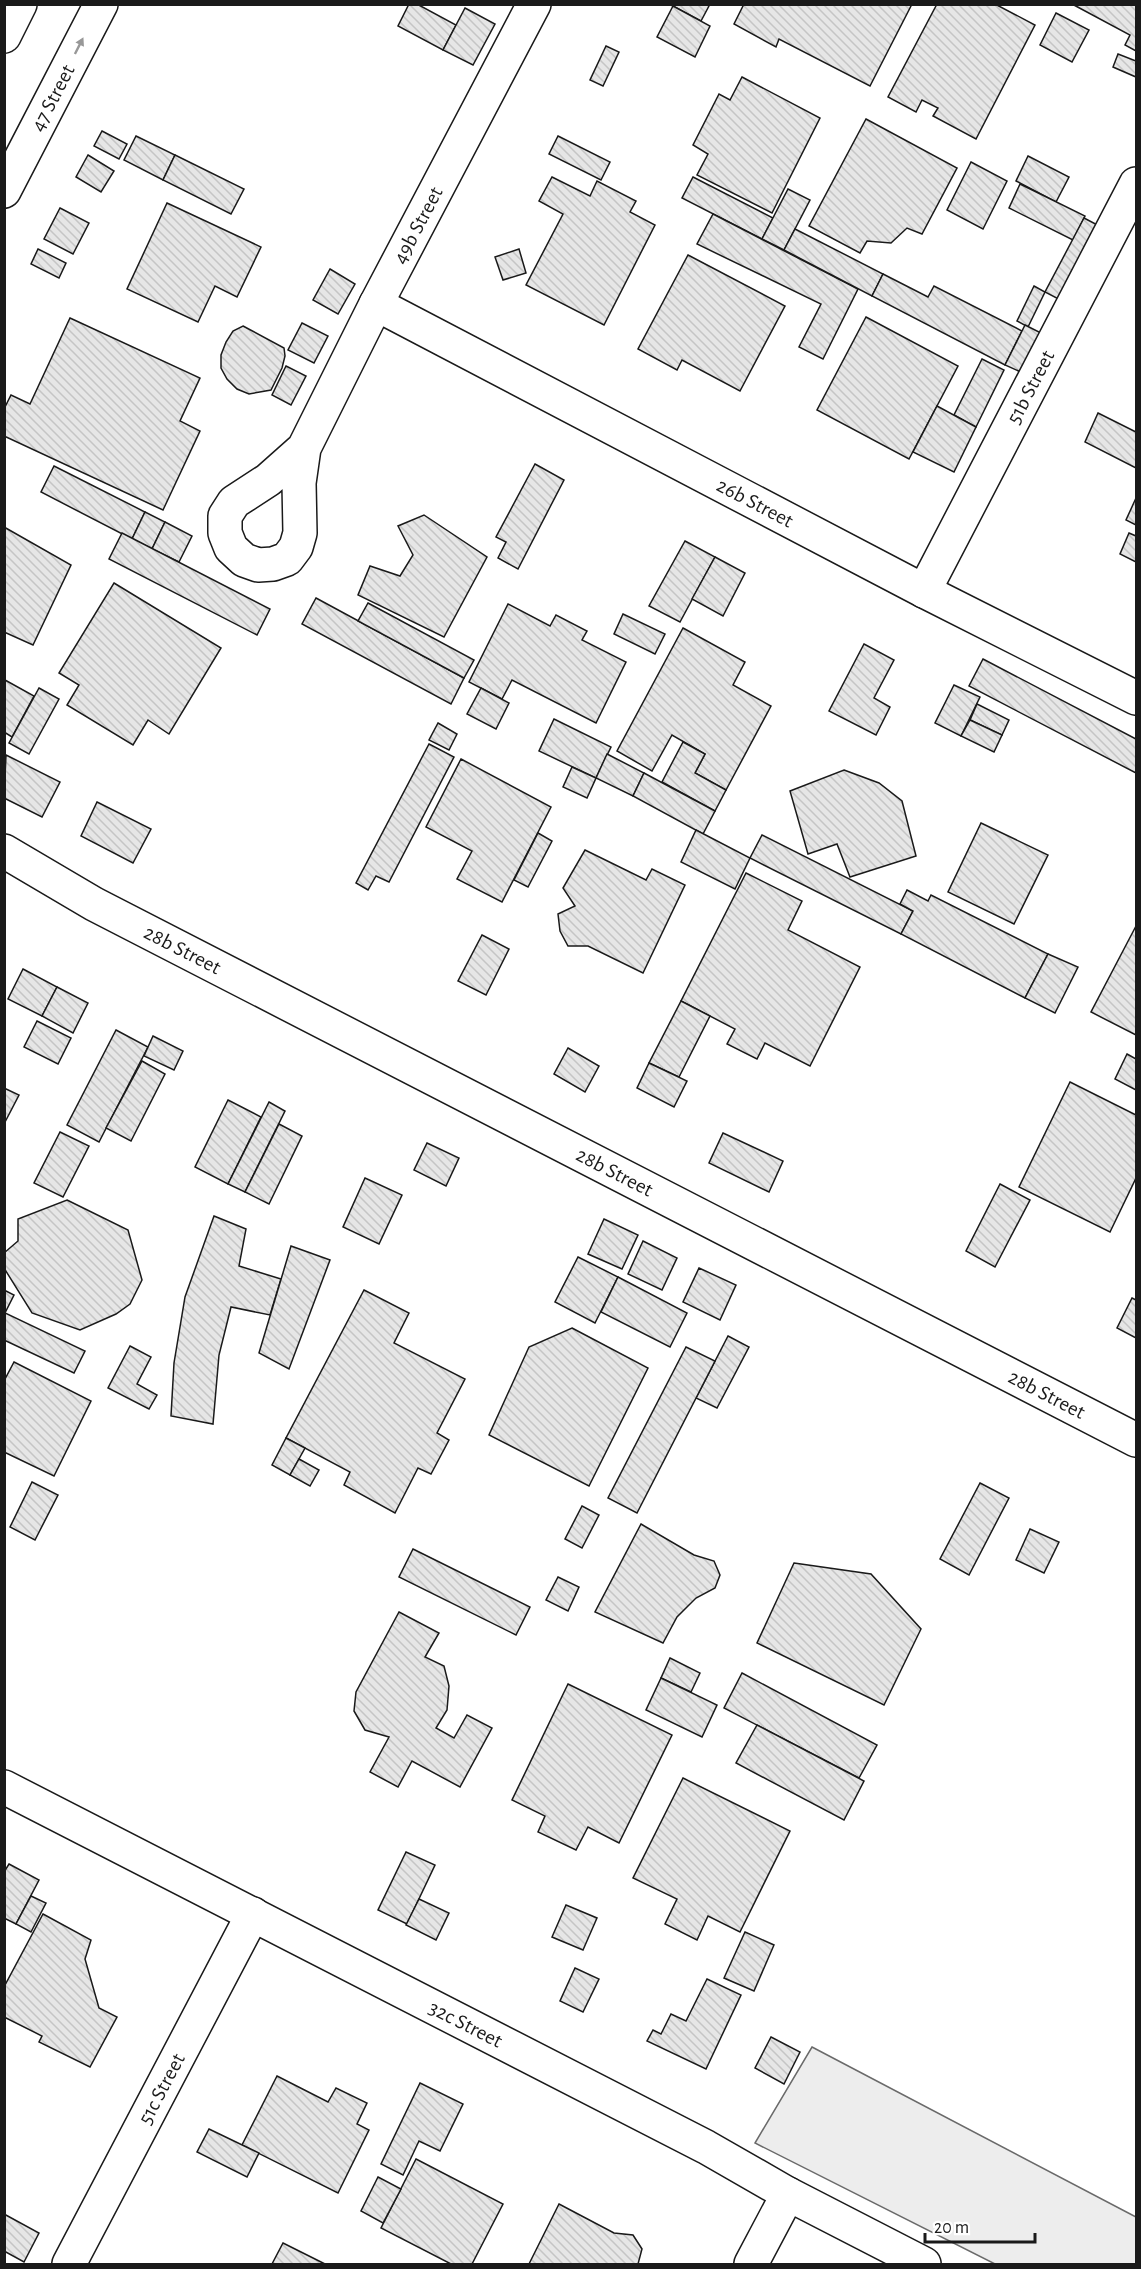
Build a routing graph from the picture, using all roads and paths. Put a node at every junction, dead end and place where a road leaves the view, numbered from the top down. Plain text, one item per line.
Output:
1 (20, 4) edge
2 (101, 4) edge
3 (534, 4) edge
4 (4, 36) edge
5 (1137, 184) edge
6 (4, 191) edge
7 (376, 304) junction
8 (304, 448) dead end
9 (924, 591) junction
10 (1137, 698) edge
11 (4, 850) edge
12 (4, 870) edge
13 (94, 904) junction
14 (1137, 1440) edge
15 (4, 1787) edge
16 (252, 1914) junction
17 (788, 2194) junction
18 (69, 2265) edge
19 (751, 2265) edge
20 (924, 2265) edge

1 - 4 street
6 -> 2 street, 47 Street
3 - 7 street, 49b Street
5 - 9 street, 51b Street
7 - 8 street, 49b Street
7 - 9 street, 26b Street
9 - 10 street, 26b Street
11 - 13 street, 28b Street
12 - 13 street, 28b Street
13 - 14 street, 28b Street
15 - 16 street, 32c Street
16 - 17 street, 32c Street
16 - 18 street, 51c Street
17 - 19 street
17 - 20 street, 32c Street

